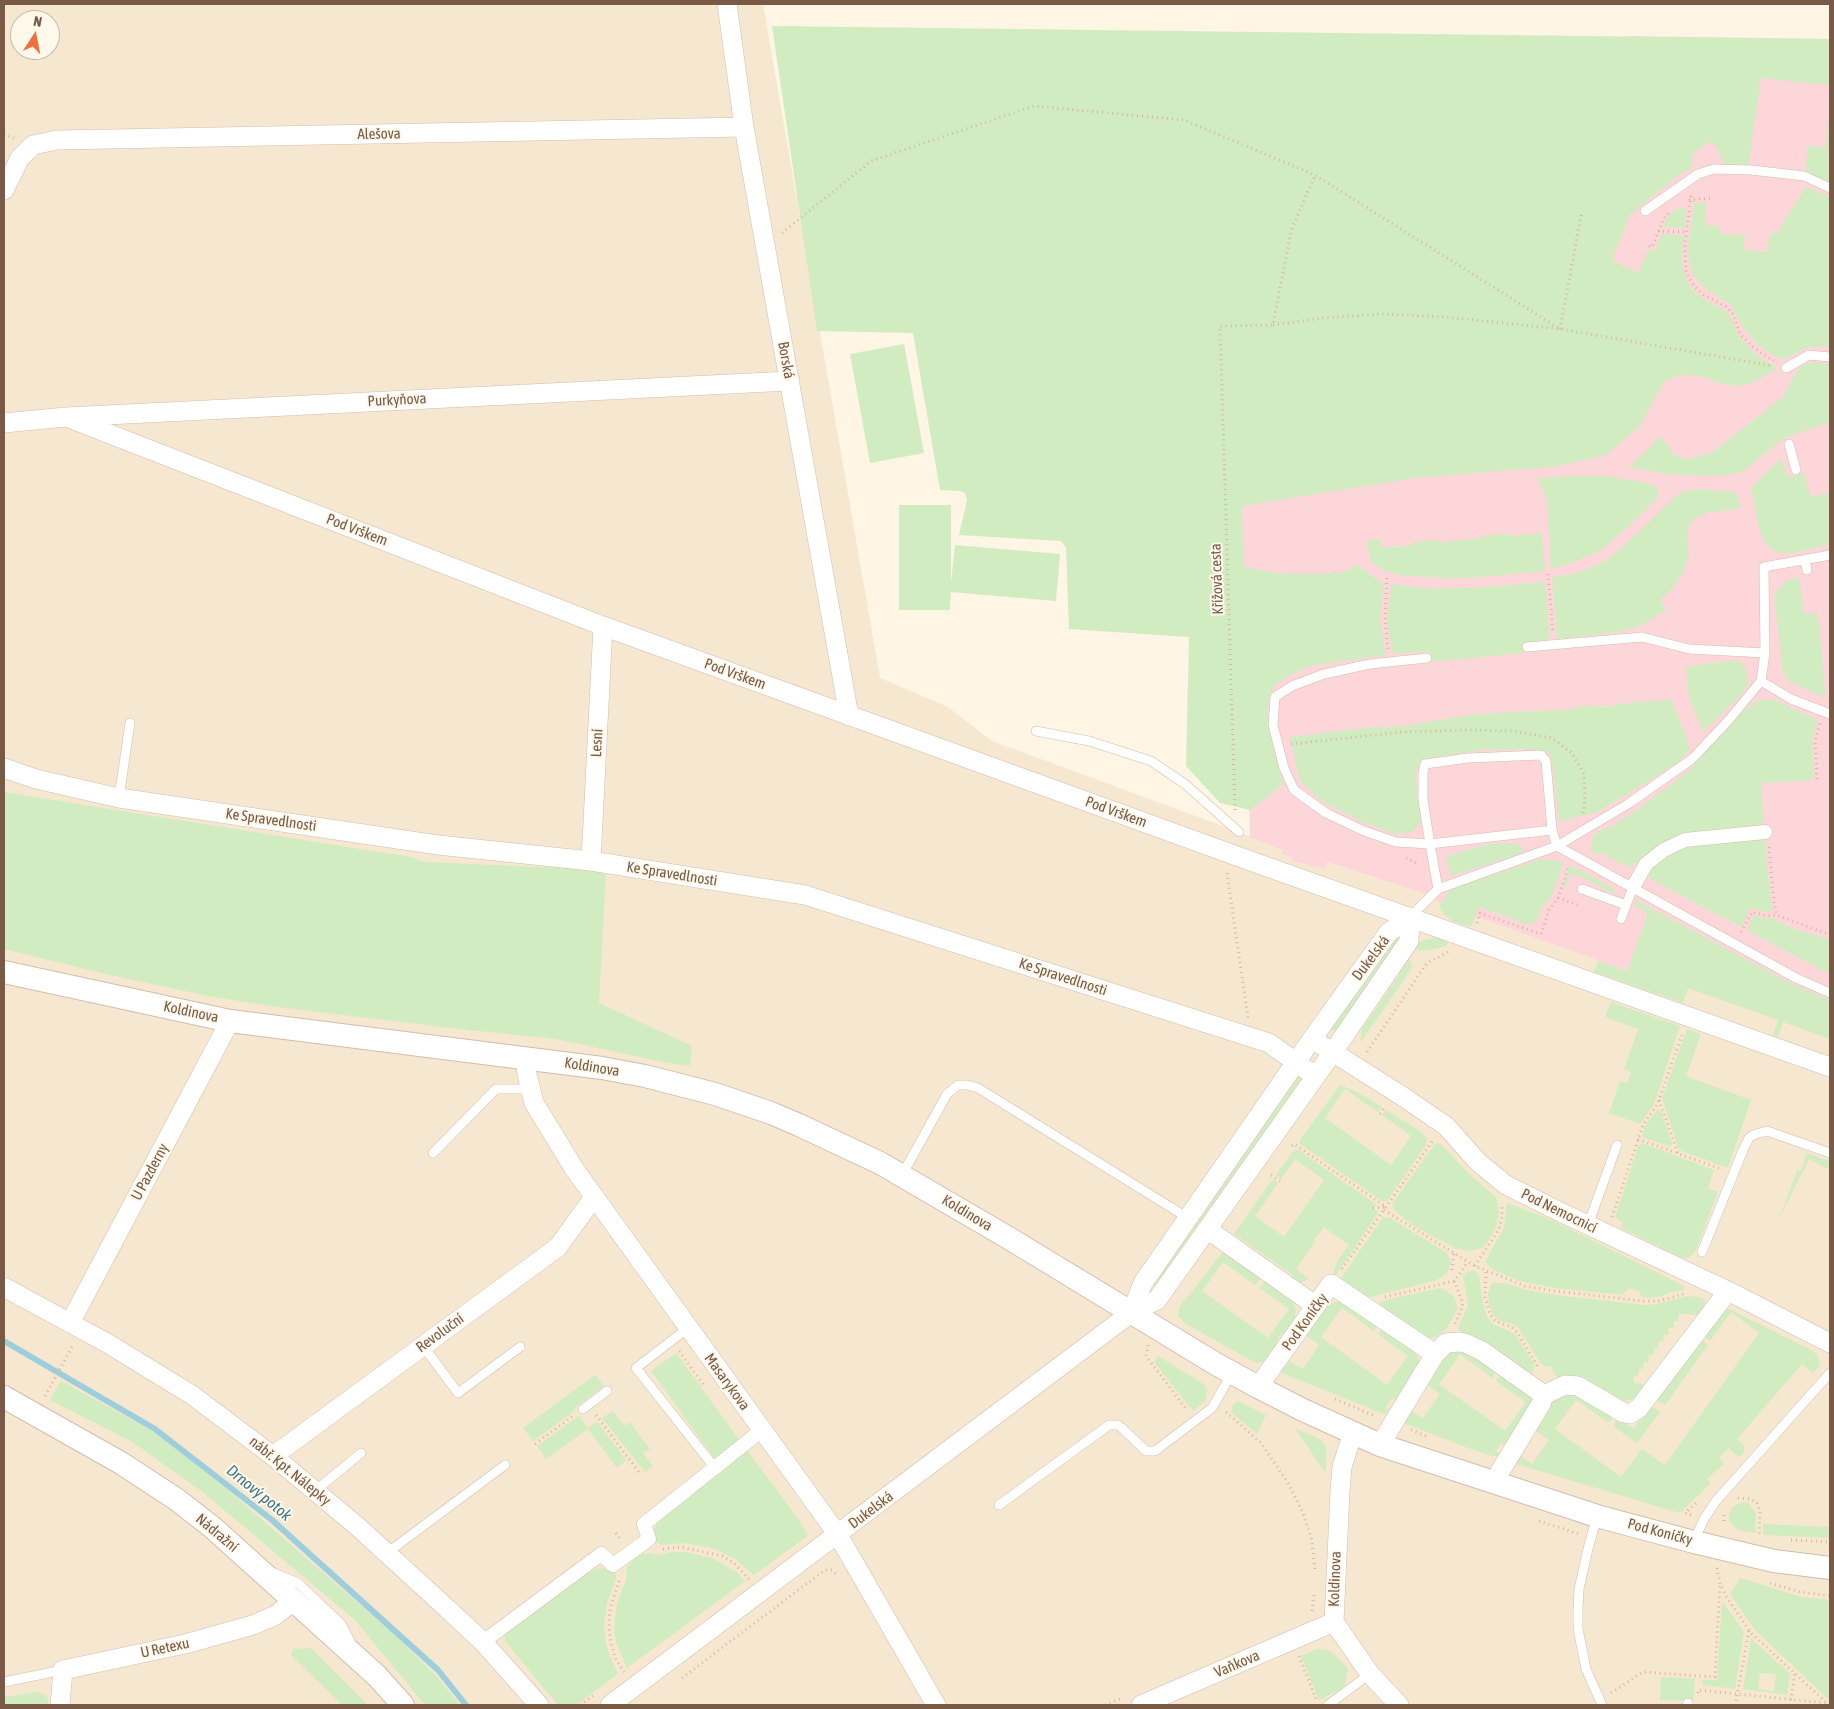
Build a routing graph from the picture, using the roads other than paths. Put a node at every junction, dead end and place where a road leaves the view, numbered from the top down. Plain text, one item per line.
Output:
1 (727, 4) edge
2 (744, 127) junction
3 (1830, 188) edge
4 (4, 190) edge
5 (1645, 211) dead end
6 (1830, 357) edge
7 (1786, 368) road end
8 (790, 381) junction
9 (66, 417) junction
10 (4, 423) edge
11 (1789, 444) dead end
12 (1796, 470) dead end
13 (1830, 555) edge
14 (1805, 560) junction
15 (1807, 570) dead end
16 (603, 626) junction
17 (1527, 647) dead end
18 (1765, 653) junction
19 (1427, 658) dead end
20 (1761, 682) junction
21 (1830, 714) edge
22 (849, 716) junction
23 (130, 723) dead end
24 (1036, 731) dead end
25 (4, 768) edge
26 (119, 798) junction
27 (1552, 830) junction
28 (1239, 832) road end
29 (1766, 836) road end
30 (1430, 844) junction
31 (1557, 846) junction
32 (591, 861) junction
33 (1438, 888) junction
34 (1632, 888) junction
35 (1582, 889) dead end
36 (1626, 905) junction
37 (1410, 917) junction
38 (1621, 919) dead end
39 (4, 972) edge
40 (1830, 992) edge
41 (230, 1021) junction
42 (1312, 1039) junction
43 (1333, 1052) junction
44 (525, 1058) junction
45 (1296, 1063) junction
46 (1830, 1067) edge
47 (1315, 1076) junction
48 (530, 1089) junction
49 (1617, 1145) dead end
50 (434, 1153) dead end
51 (1830, 1153) edge
52 (902, 1175) junction
53 (594, 1197) junction
54 (1188, 1218) junction
55 (1588, 1225) junction
56 (1206, 1230) junction
57 (1702, 1252) dead end
58 (4, 1287) edge
59 (1728, 1291) junction
60 (1316, 1306) junction
61 (1131, 1312) junction
62 (70, 1323) junction
63 (688, 1328) junction
64 (1830, 1344) edge
65 (423, 1346) junction
66 (520, 1347) dead end
67 (1435, 1354) junction
68 (1232, 1373) junction
69 (1830, 1373) edge
70 (1258, 1388) junction
71 (607, 1391) dead end
72 (1544, 1395) junction
73 (4, 1397) edge
74 (586, 1407) road end
75 (762, 1430) junction
76 (1352, 1432) junction
77 (1380, 1445) junction
78 (361, 1453) dead end
79 (273, 1456) junction
80 (505, 1465) dead end
81 (715, 1468) junction
82 (1494, 1483) junction
83 (315, 1491) junction
84 (999, 1505) dead end
85 (1598, 1516) junction
86 (838, 1535) junction
87 (1694, 1542) junction
88 (387, 1553) junction
89 (254, 1564) junction
90 (1830, 1568) edge
91 (294, 1600) junction
92 (1334, 1622) junction
93 (482, 1642) junction
94 (360, 1661) junction
95 (63, 1670) junction
96 (1370, 1674) junction
97 (4, 1682) edge
98 (1600, 1703) edge
99 (60, 1705) edge
100 (403, 1705) edge
101 (539, 1705) edge
102 (610, 1705) edge
103 (936, 1705) edge
104 (1141, 1705) edge
105 (1328, 1705) edge
106 (1399, 1705) edge

1 - 2 street, Borská
2 - 4 street, Alešova
2 - 8 street, Borská
3 - 5 lane
6 - 7 lane
8 - 9 street, Purkyňova
8 - 22 street, Borská
9 - 10 street, Purkyňova
9 - 16 street, Pod Vrškem
11 - 12 lane
13 - 14 lane
14 - 15 lane
14 - 18 lane
16 - 22 street, Pod Vrškem
16 - 32 street, Lesní
17 - 18 lane
18 - 20 lane
19 - 30 lane
20 - 21 lane
20 - 31 lane
22 - 37 street, Pod Vrškem
23 - 26 lane
24 - 28 lane
25 - 26 street, Ke Spravedlnosti
26 - 32 street, Ke Spravedlnosti
27 - 30 lane
27 - 30 lane
27 - 31 lane
29 - 34 street
30 - 33 lane
31 - 33 lane
31 - 34 lane
32 - 45 street, Ke Spravedlnosti
33 - 37 lane
34 - 36 lane
34 - 40 lane
35 - 36 lane
36 - 38 lane
37 - 42 street, Dukelská
37 - 43 street, Dukelská
37 - 46 street
39 - 41 street, Koldinova
41 - 44 street, Koldinova
41 - 62 street, U Pazderny
42 - 43 street, Pod Nemocnicí
42 - 45 street, Dukelská
43 - 47 street, Dukelská
43 - 55 street, Pod Nemocnicí
44 - 48 street, Masarykova
44 - 52 street, Koldinova
45 - 47 street, Ke Spravedlnosti
45 - 54 street, Dukelská
47 - 56 street, Dukelská
48 - 50 lane
48 - 53 street, Masarykova
49 - 55 lane
51 - 57 lane
52 - 54 lane
52 - 61 street, Koldinova
53 - 63 street, Masarykova
53 - 65 street, Revoluční
54 - 61 street, Dukelská
55 - 59 street, Pod Nemocnicí
56 - 60 street
56 - 61 street, Dukelská
58 - 62 street, nábř. Kpt. Nálepky
59 - 64 street, Pod Nemocnicí
59 - 72 street
60 - 67 street, Pod Koníčky
60 - 70 street, Pod Koníčky
61 - 68 street, Pod Koníčky
61 - 86 street, Dukelská
62 - 79 street, nábř. Kpt. Nálepky
63 - 75 street, Masarykova
63 - 81 lane
65 - 66 lane
65 - 79 street, Revoluční
67 - 72 street
67 - 77 street
68 - 70 street, Pod Koníčky
68 - 84 lane
69 - 87 lane
70 - 76 street, Pod Koníčky
71 - 74 lane
72 - 82 street
73 - 89 street, Nádražní
75 - 81 street
75 - 86 street, Masarykova
76 - 77 street, Pod Koníčky
76 - 92 street, Koldinova
77 - 82 street, Pod Koníčky
78 - 83 lane
79 - 83 street, nábř. Kpt. Nálepky
80 - 88 lane
81 - 93 street
82 - 85 street, Pod Koníčky
83 - 88 street, nábř. Kpt. Nálepky
85 - 87 street, Pod Koníčky
85 - 98 lane
86 - 102 street, Dukelská
86 - 103 street, Masarykova
87 - 90 street, Pod Koníčky
88 - 93 street, nábř. Kpt. Nálepky
89 - 91 street, Nádražní
89 - 94 lane
91 - 94 street, Nádražní
91 - 95 street, U Retexu
92 - 96 street, Koldinova
92 - 104 street, Vaňkova
93 - 101 street, nábř. Kpt. Nálepky
94 - 100 street, Nádražní
95 - 97 lane
95 - 99 street
96 - 105 lane
96 - 106 street, Koldinova

